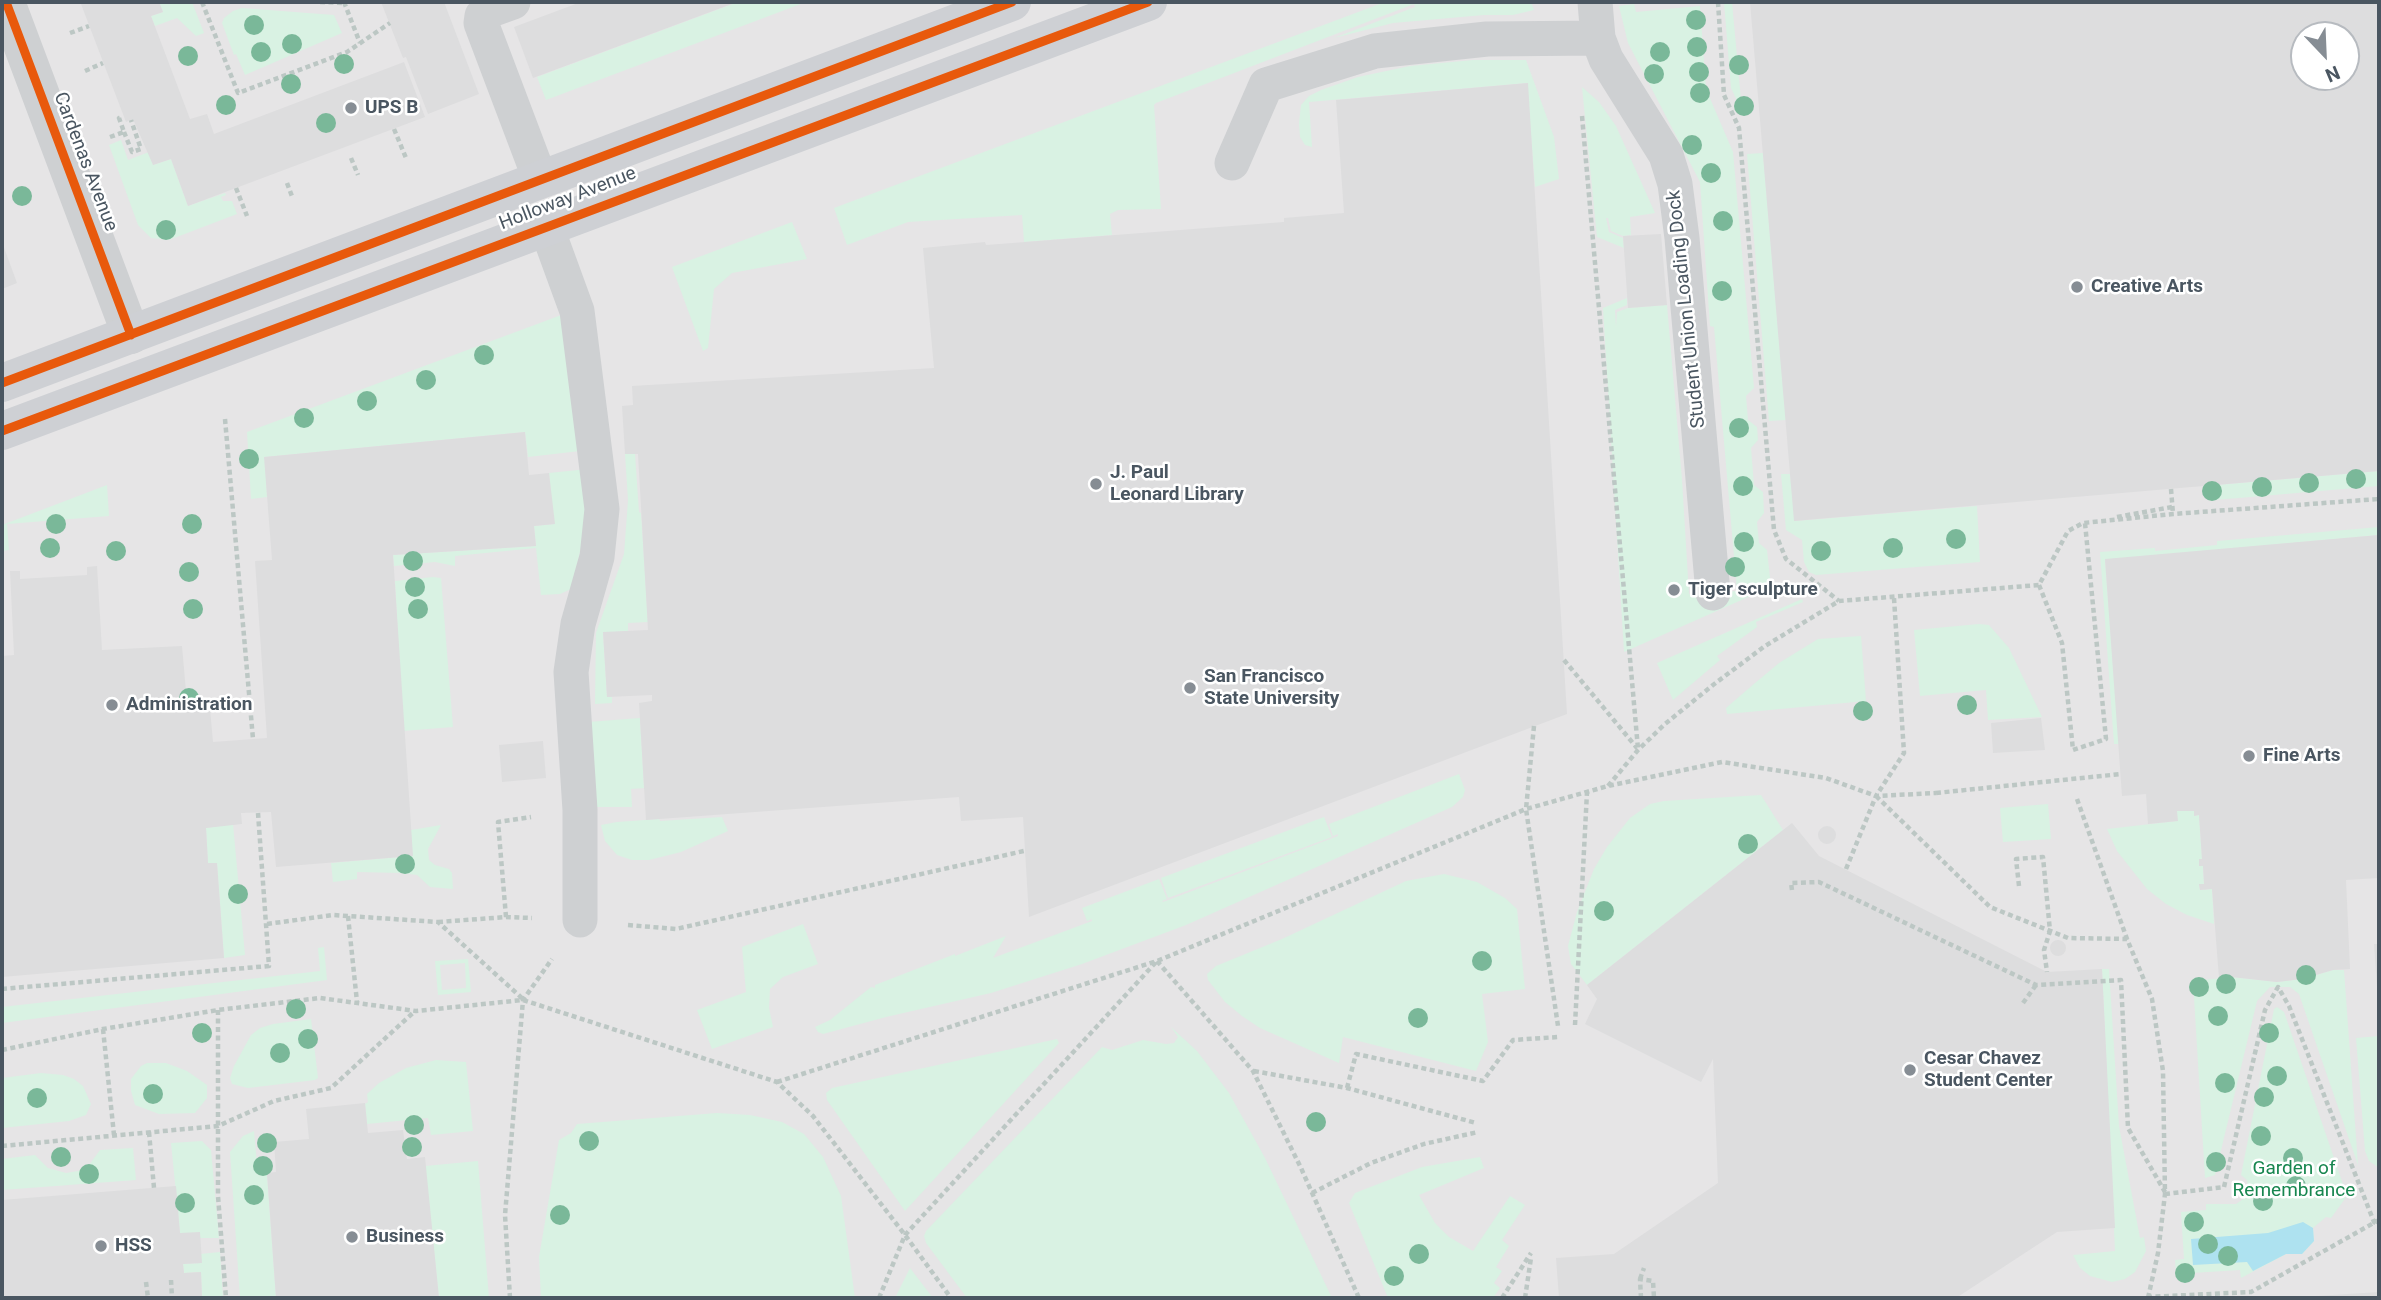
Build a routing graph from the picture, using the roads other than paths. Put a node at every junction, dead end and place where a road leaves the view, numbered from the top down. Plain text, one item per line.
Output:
1 (6, 2) edge
2 (513, 2) edge
3 (1012, 2) edge
4 (1148, 2) edge
5 (1595, 2) edge
6 (1598, 38) junction
7 (1232, 163) dead end
8 (540, 179) junction
9 (546, 226) junction
10 (131, 335) junction
11 (2, 383) edge
12 (2, 431) edge
13 (1713, 593) dead end
14 (580, 920) road end

1 - 10 street, Cardenas Avenue
2 - 8 lane
3 - 8 street, Holloway Avenue
4 - 9 street, Holloway Avenue
5 - 6 lane, Student Union Loading Dock
6 - 7 lane
6 - 13 lane, Student Union Loading Dock
8 - 10 street, Holloway Avenue
9 - 12 street, Holloway Avenue
9 - 14 lane
10 - 11 street, Holloway Avenue

